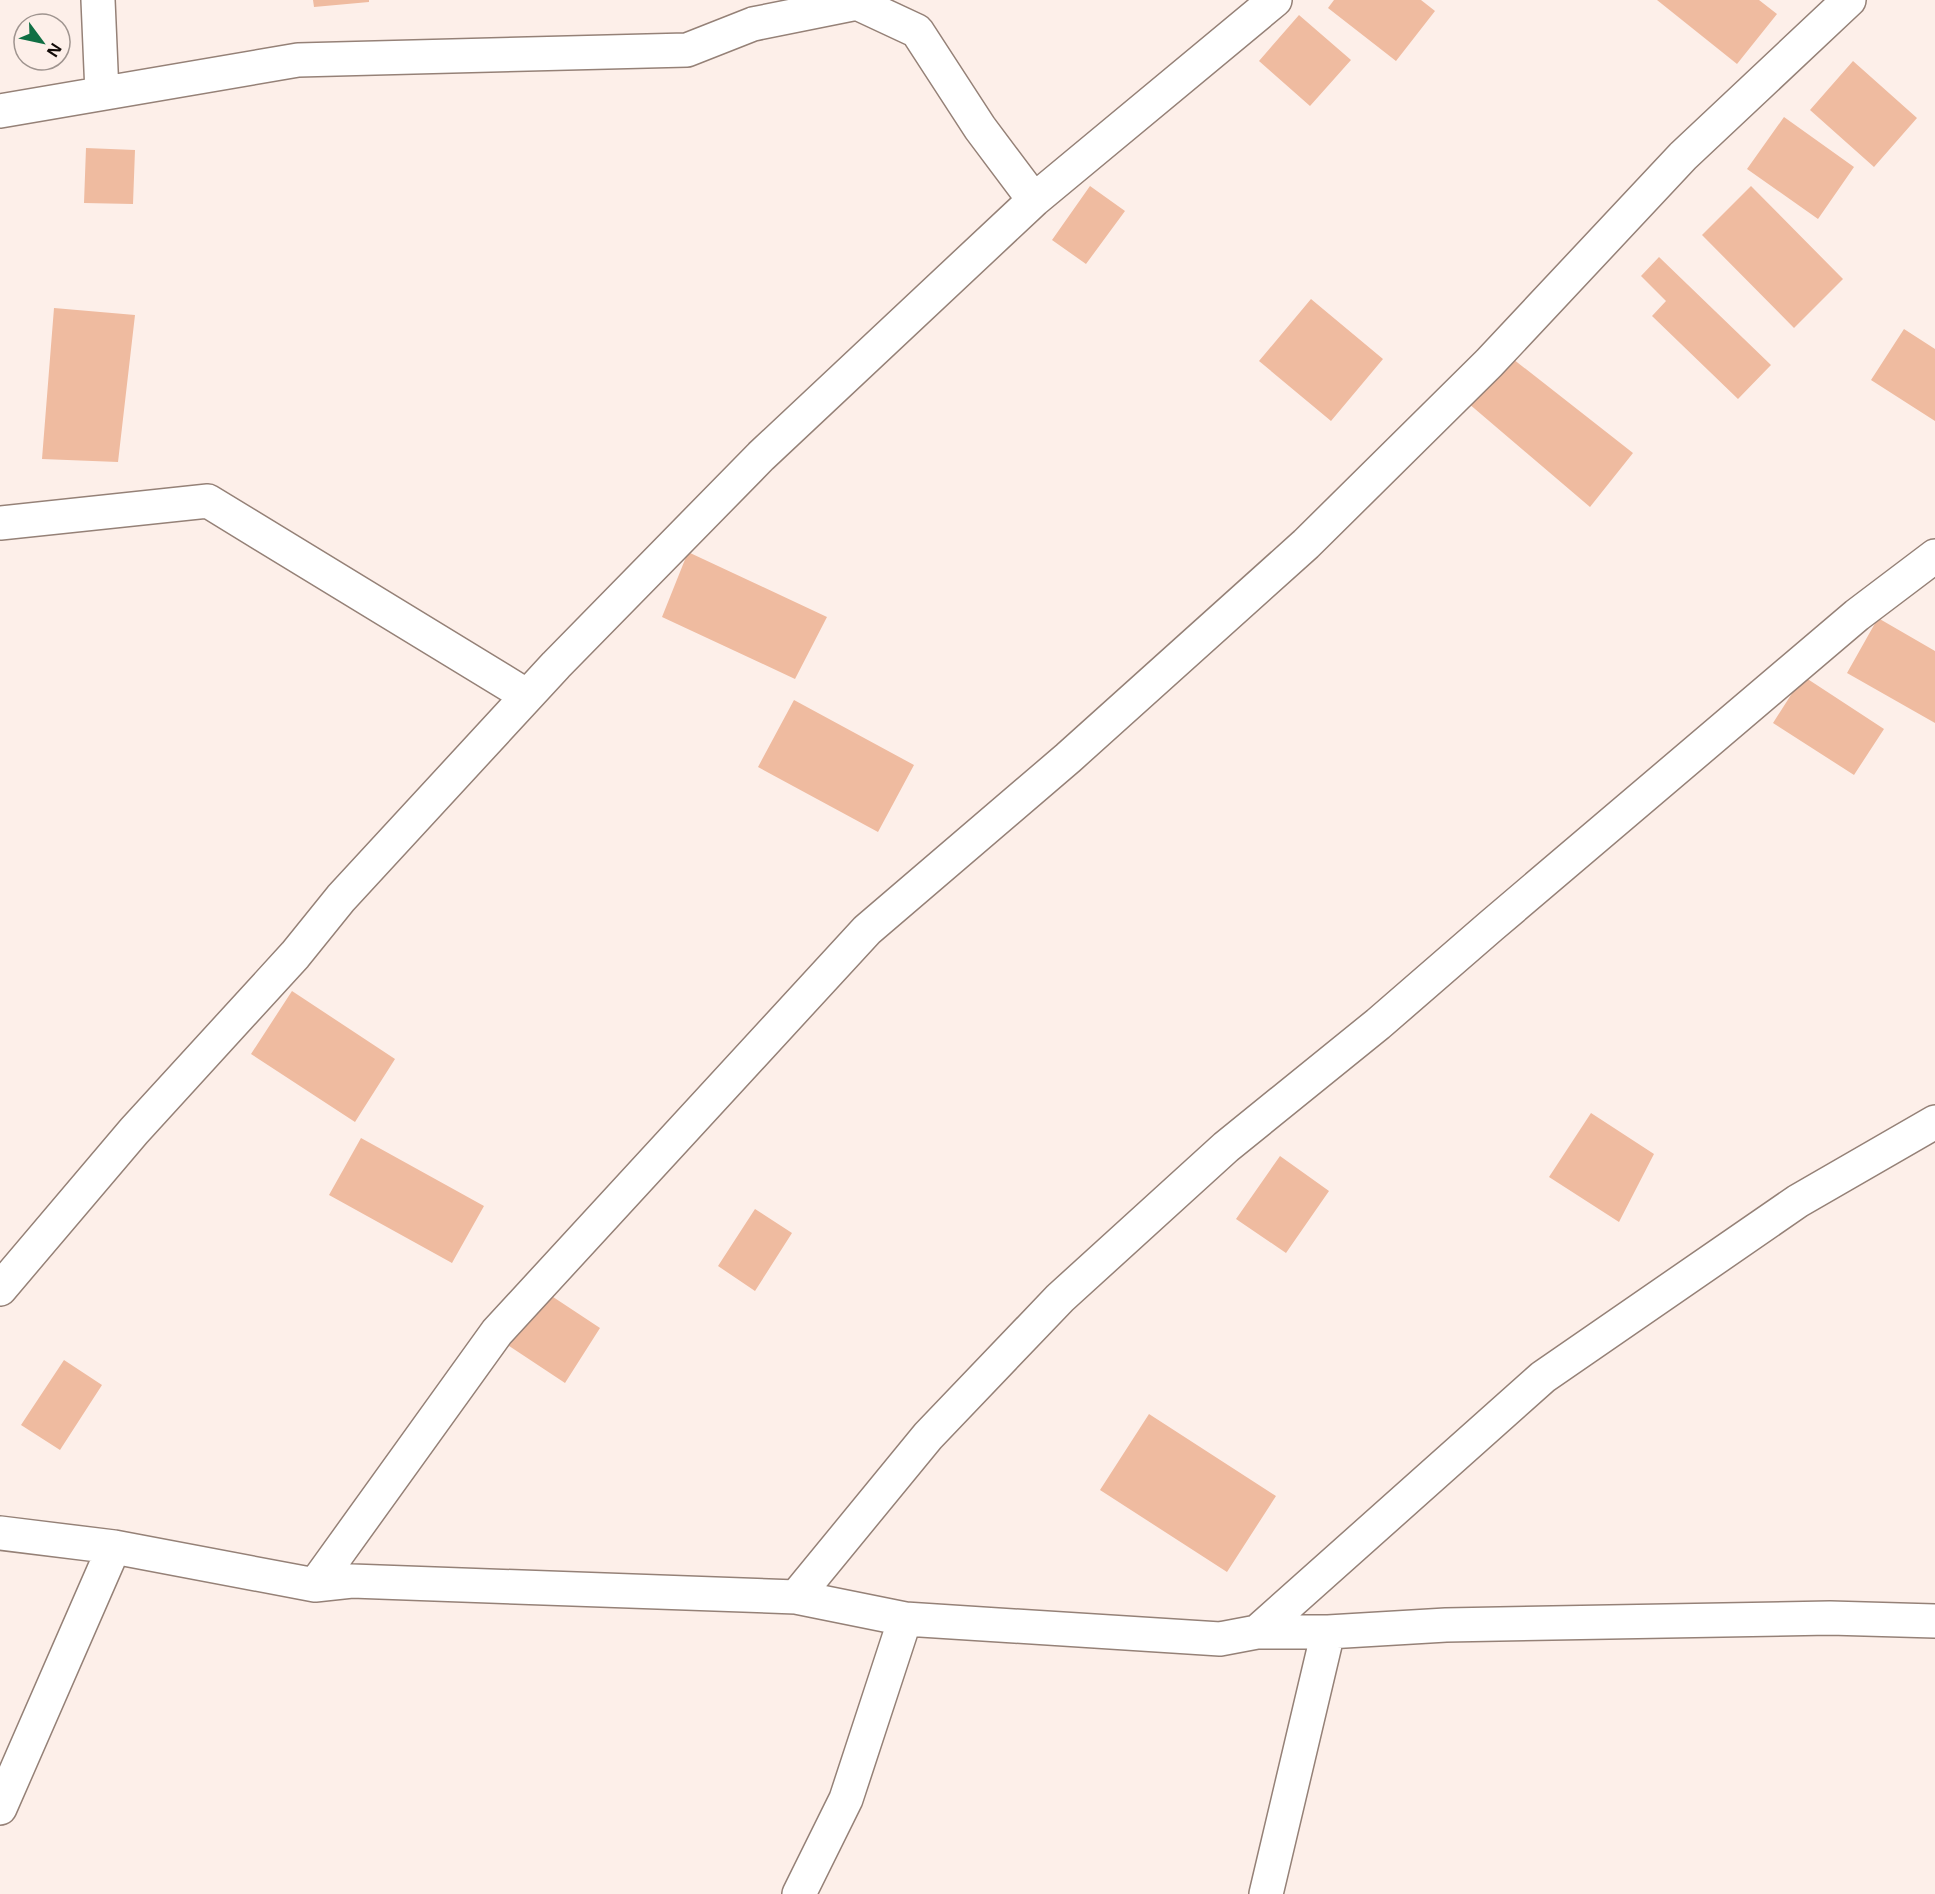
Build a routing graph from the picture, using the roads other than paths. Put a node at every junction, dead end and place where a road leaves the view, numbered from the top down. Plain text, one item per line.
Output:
1 (98, 0) edge
2 (1275, 0) edge
3 (1849, 0) edge
4 (831, 4) edge
5 (102, 93) junction
6 (0, 111) edge
7 (1034, 200) junction
8 (230, 488) dead end
9 (0, 525) edge
10 (1935, 556) edge
11 (516, 688) dead end
12 (1935, 1122) edge
13 (0, 1290) edge
14 (0, 1533) edge
15 (114, 1547) junction
16 (315, 1585) junction
17 (796, 1597) junction
18 (905, 1619) junction
19 (1935, 1621) edge
20 (1257, 1632) junction
21 (1328, 1632) junction
22 (0, 1808) edge
23 (799, 1894) edge
24 (1266, 1894) edge

1 - 5 street
2 - 7 street
3 - 16 street
4 - 5 street
4 - 7 street
5 - 6 street
7 - 13 street
8 - 9 street
9 - 11 street
10 - 17 street
12 - 20 street
14 - 15 street
15 - 16 street
15 - 22 street
16 - 17 street
17 - 18 street
18 - 20 street
18 - 23 street
19 - 21 street
20 - 21 street
21 - 24 street

